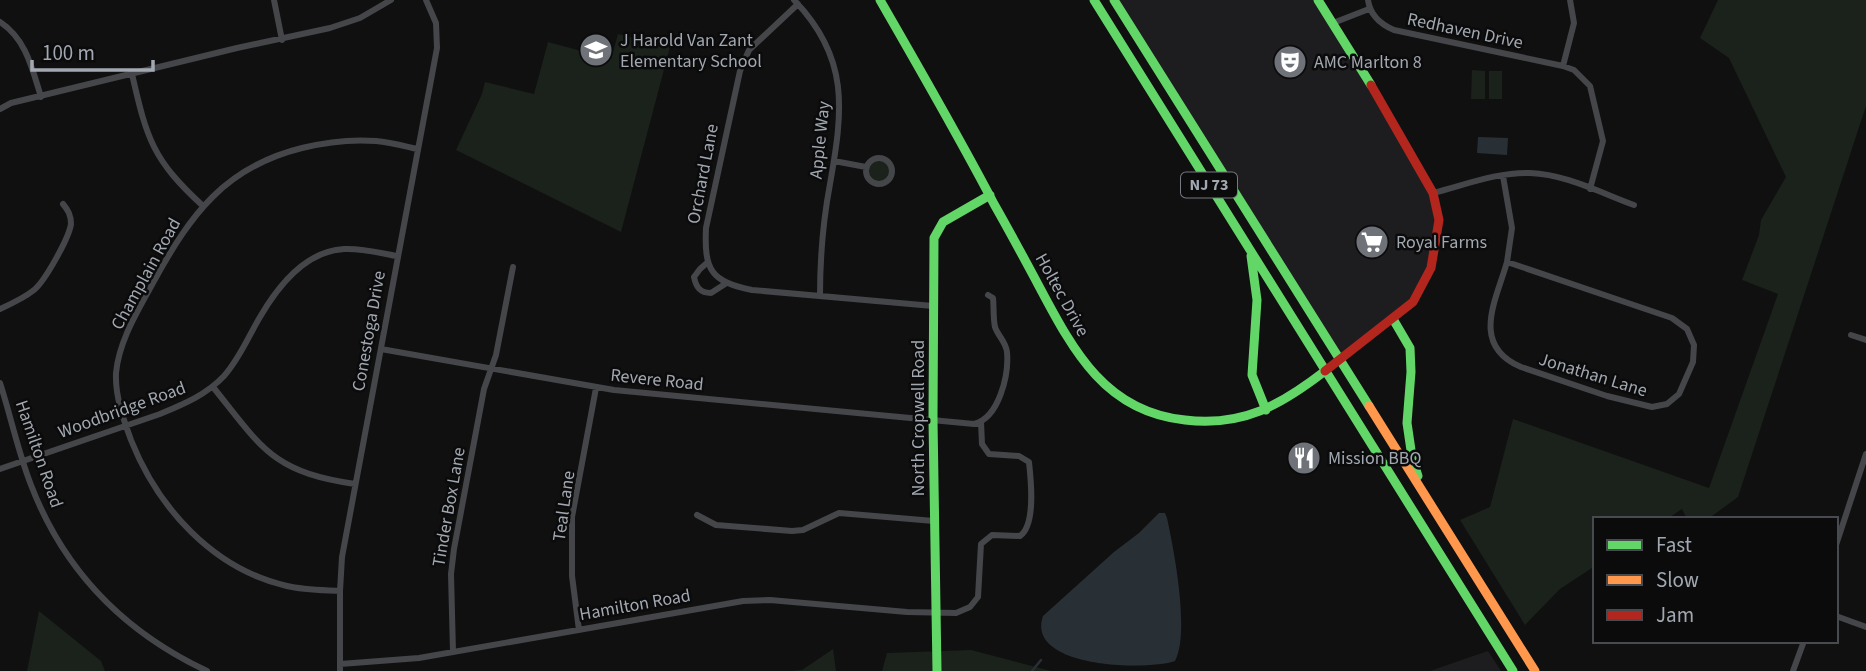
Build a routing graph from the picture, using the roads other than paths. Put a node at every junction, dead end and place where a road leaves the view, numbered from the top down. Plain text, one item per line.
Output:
1 (274, 0) edge
2 (391, 0) edge
3 (426, 0) edge
4 (880, 0) edge
5 (1094, 0) edge
6 (1114, 0) edge
7 (1318, 0) edge
8 (1368, 0) edge
9 (1570, 0) edge
10 (796, 2) edge
11 (1369, 9) junction
12 (0, 22) edge
13 (1333, 23) junction
14 (282, 40) junction
15 (1563, 66) junction
16 (132, 74) junction
17 (41, 97) junction
18 (0, 109) edge
19 (417, 149) junction
20 (834, 161) junction
21 (866, 167) junction
22 (1503, 176) junction
23 (1590, 189) junction
24 (1433, 192) junction
25 (990, 195) junction
26 (63, 204) dead end
27 (203, 205) junction
28 (1634, 205) dead end
29 (1250, 250) junction
30 (397, 256) junction
31 (708, 262) junction
32 (1507, 262) junction
33 (513, 267) dead end
34 (725, 284) junction
35 (988, 295) dead end
36 (820, 296) junction
37 (933, 306) junction
38 (0, 309) edge
39 (1393, 319) junction
40 (1851, 335) dead end
41 (1866, 340) edge
42 (381, 349) junction
43 (1339, 359) junction
44 (492, 368) junction
45 (1325, 370) junction
46 (0, 383) edge
47 (213, 387) junction
48 (596, 388) junction
49 (1266, 410) junction
50 (933, 420) junction
51 (981, 422) junction
52 (127, 425) junction
53 (1866, 454) edge
54 (23, 461) junction
55 (0, 468) edge
56 (355, 484) junction
57 (1434, 510) junction
58 (697, 515) dead end
59 (934, 521) junction
60 (1838, 539) edge
61 (340, 591) junction
62 (936, 612) junction
63 (1838, 618) edge
64 (1866, 626) edge
65 (579, 630) junction
66 (1803, 643) edge
67 (453, 652) junction
68 (340, 668) edge
69 (207, 671) edge
70 (937, 671) edge
71 (1513, 671) edge
72 (1535, 671) edge
73 (1793, 671) edge

1 - 14 street
2 - 14 street
3 - 19 street, Conestoga Drive
4 - 25 main road, Holtec Drive
5 - 29 main road, NJ 73
6 - 43 main road, NJ 73
7 - 13 main road
8 - 11 street
9 - 15 street
10 - 20 street, Apple Way
10 - 31 street, Orchard Lane
11 - 13 street
11 - 15 street, Redhaven Drive
12 - 17 street
13 - 24 main road
14 - 16 street
15 - 23 street, Redhaven Drive
16 - 17 street
16 - 27 street
17 - 18 street
19 - 27 street, Champlain Road
19 - 30 street, Conestoga Drive
20 - 21 street
20 - 36 street, Apple Way
21 - 21 street
22 - 23 street
22 - 24 street
22 - 32 street, Jonathan Lane
23 - 28 street
24 - 39 main road, Holtec Drive
25 - 37 main road, North Cropwell Road
25 - 49 main road, Holtec Drive
26 - 38 street
27 - 52 street, Champlain Road
29 - 45 main road, NJ 73
29 - 49 main road
30 - 42 street, Conestoga Drive
30 - 47 street, Woodbridge Road
31 - 34 street
31 - 34 street, Orchard Lane
32 - 32 street, Jonathan Lane
33 - 44 street, Tinder Box Lane
34 - 36 street
35 - 51 street
36 - 37 street
37 - 50 main road, North Cropwell Road
39 - 43 main road, Holtec Drive
39 - 57 main road
40 - 41 street
42 - 44 street, Revere Road
42 - 56 street, Conestoga Drive
43 - 45 main road, Holtec Drive
43 - 57 main road, NJ 73
44 - 48 street, Revere Road
44 - 67 street, Tinder Box Lane
45 - 49 main road, Holtec Drive
45 - 71 main road, NJ 73
46 - 54 street, Hamilton Road
47 - 52 street, Woodbridge Road
47 - 56 street
48 - 50 street, Revere Road
48 - 65 street, Teal Lane
50 - 51 street, Revere Road
50 - 59 main road, North Cropwell Road
51 - 62 street, Hamilton Road
52 - 54 street, Woodbridge Road
52 - 61 street, Champlain Road
53 - 60 street
54 - 55 street, Woodbridge Road
54 - 69 street, Hamilton Road
56 - 61 street, Conestoga Drive
57 - 72 main road, NJ 73
58 - 59 street
59 - 62 main road, North Cropwell Road
61 - 68 street, Conestoga Drive
62 - 65 street, Hamilton Road
62 - 70 main road, North Cropwell Road
63 - 64 street
65 - 67 street, Hamilton Road
66 - 73 street
67 - 68 street, Hamilton Road

